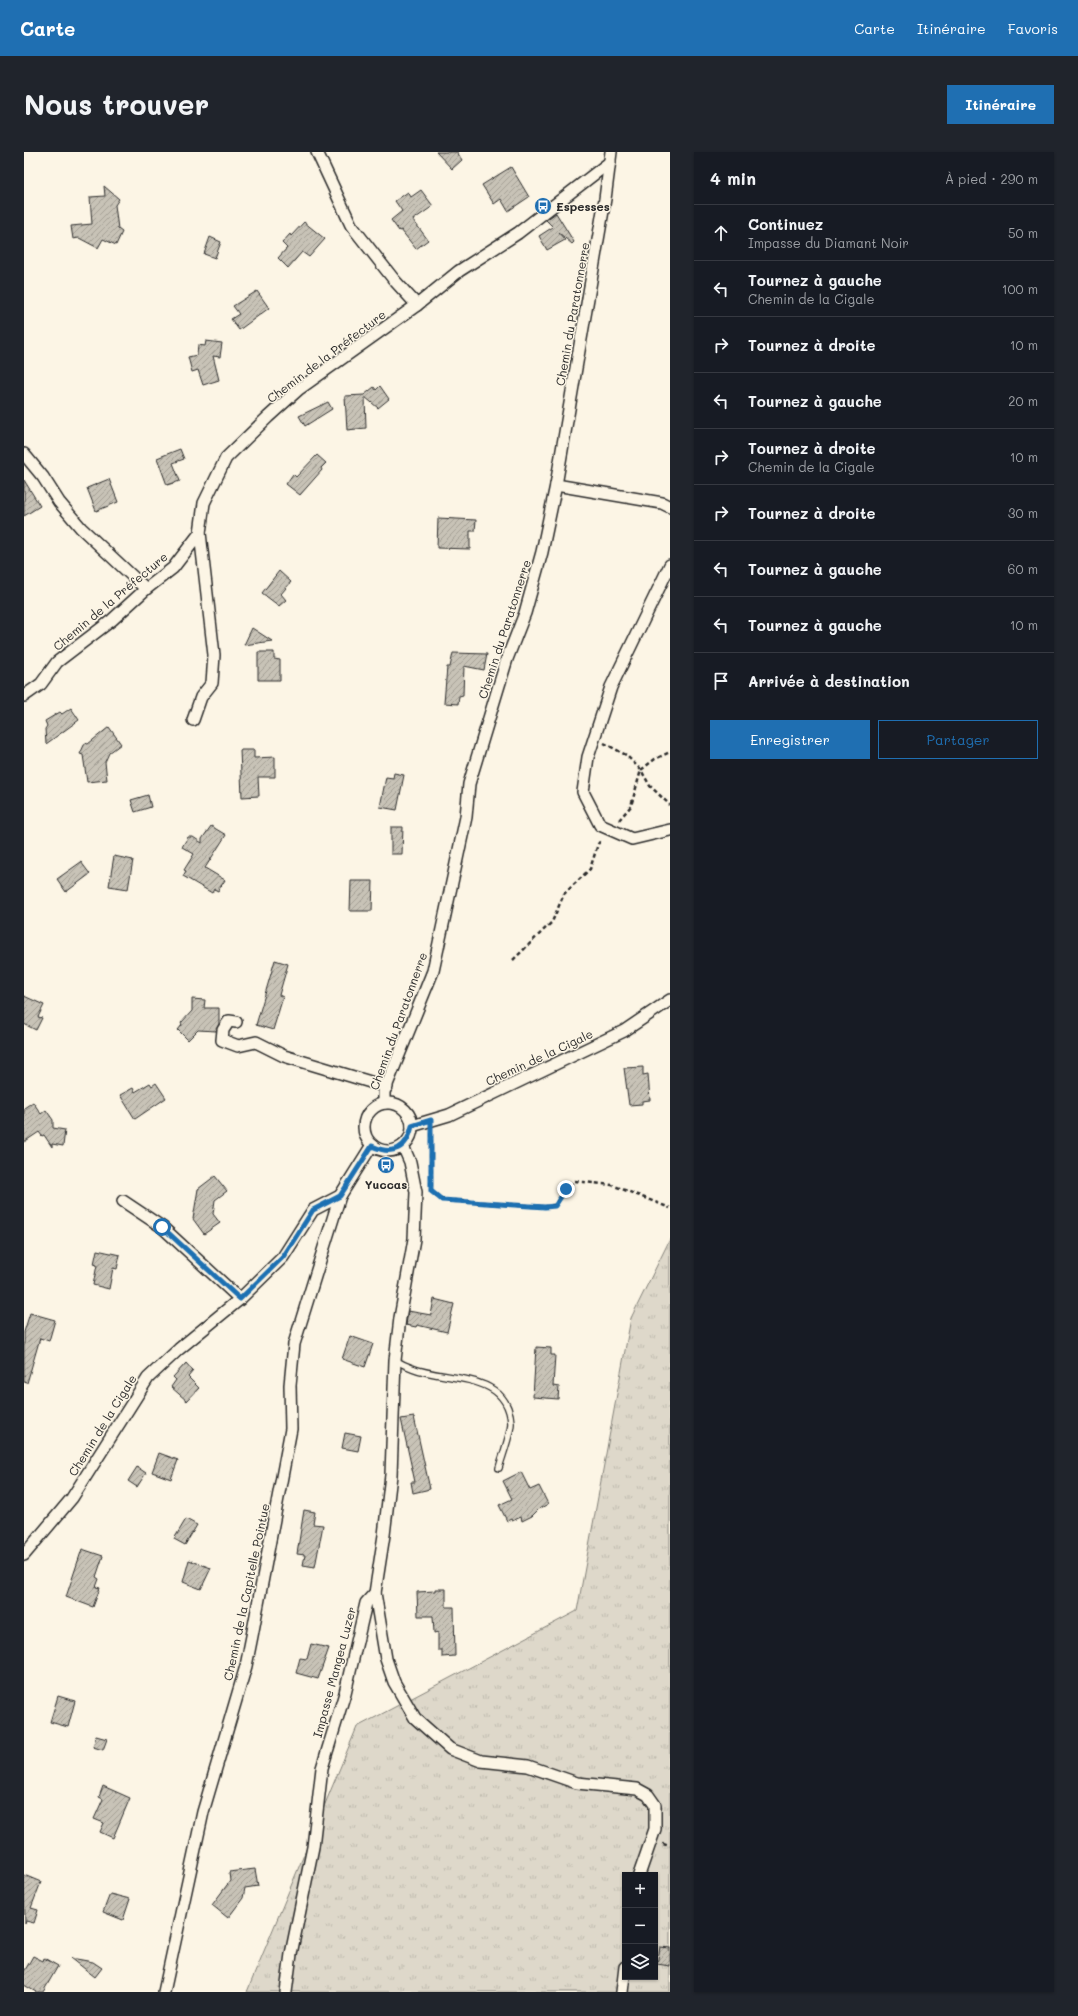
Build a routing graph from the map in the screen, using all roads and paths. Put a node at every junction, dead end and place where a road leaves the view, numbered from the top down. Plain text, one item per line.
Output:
1 (318, 152) edge
2 (611, 157) edge
3 (417, 305) junction
4 (24, 454) edge
5 (556, 485) junction
6 (670, 507) edge
7 (200, 533) junction
8 (670, 565) edge
9 (146, 589) junction
10 (24, 696) edge
11 (193, 720) dead end
12 (593, 737) junction
13 (670, 752) edge
14 (641, 770) junction
15 (670, 805) edge
16 (615, 825) dead end
17 (670, 830) edge
18 (606, 835) dead end
19 (513, 960) dead end
20 (670, 1000) edge
21 (236, 1022) dead end
22 (387, 1087) junction
23 (384, 1103) junction
24 (431, 1120) junction
25 (412, 1126) junction
26 (372, 1146) junction
27 (403, 1146) junction
28 (340, 1196) junction
29 (123, 1201) dead end
30 (670, 1208) edge
31 (240, 1299) junction
32 (395, 1360) junction
33 (499, 1468) dead end
34 (24, 1555) edge
35 (375, 1593) junction
36 (640, 1872) edge
37 (623, 1980) edge
38 (164, 1992) edge
39 (286, 1992) edge
40 (622, 1992) edge

1 - 3 street
2 - 3 street, Chemin de la Préfecture
2 - 5 street, Chemin du Paratonnerre
3 - 7 street, Chemin de la Préfecture
4 - 9 street
5 - 6 street
5 - 22 street, Chemin du Paratonnerre
7 - 9 street, Chemin de la Préfecture
7 - 11 street
8 - 12 street
9 - 10 street, Chemin de la Préfecture
12 - 14 path
12 - 17 street
13 - 14 path
14 - 15 path
14 - 16 path
18 - 19 path
20 - 24 street, Chemin de la Cigale
21 - 22 street
22 - 23 street, Chemin du Paratonnerre
23 - 25 street
23 - 26 street
24 - 25 street, Chemin de la Cigale
24 - 30 path
25 - 27 street
26 - 27 street
26 - 28 street, Chemin de la Cigale
27 - 32 street, Impasse Mangea Luzer
28 - 31 street, Chemin de la Cigale
28 - 38 street, Chemin de la Capitelle Pointue
29 - 31 street
31 - 34 street, Chemin de la Cigale
32 - 33 lane
32 - 35 street, Impasse Mangea Luzer
35 - 36 street
35 - 39 street, Impasse Mangea Luzer
37 - 40 street

